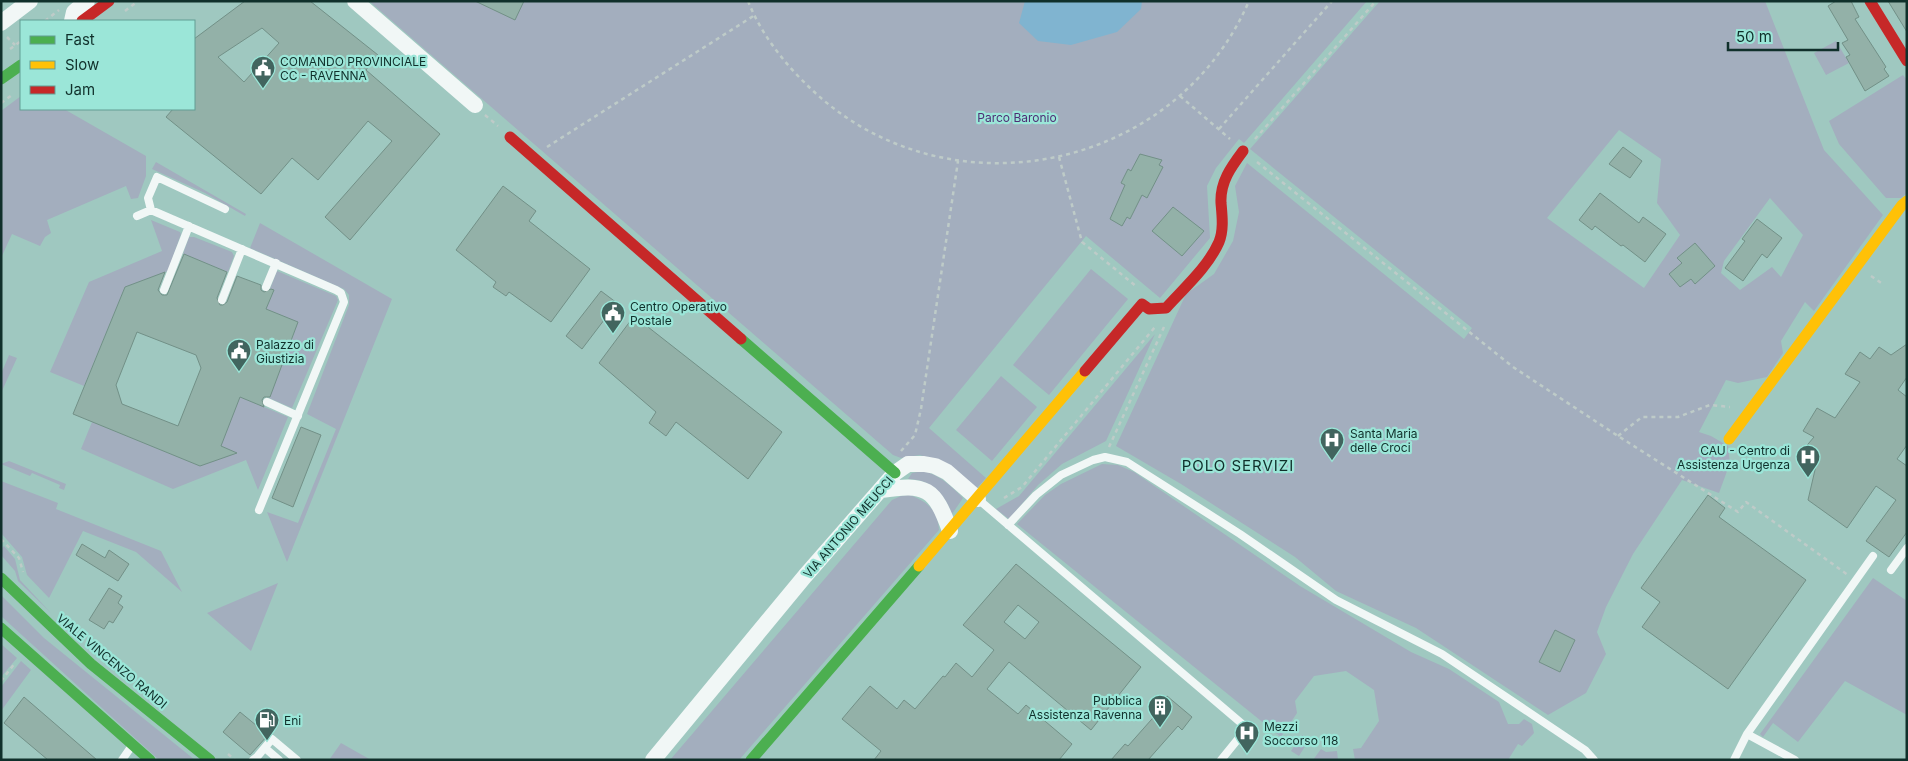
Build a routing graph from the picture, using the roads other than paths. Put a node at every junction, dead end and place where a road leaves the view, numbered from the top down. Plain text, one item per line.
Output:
1 (30, 1) edge
2 (87, 1) edge
3 (109, 1) edge
4 (355, 1) edge
5 (1870, 1) edge
6 (72, 20) edge
7 (83, 20) edge
8 (1, 23) edge
9 (1906, 59) edge
10 (20, 66) edge
11 (1, 79) edge
12 (475, 105) road end
13 (510, 137) road end
14 (1243, 151) road end
15 (1907, 201) edge
16 (225, 209) dead end
17 (151, 210) junction
18 (137, 216) dead end
19 (189, 226) junction
20 (242, 249) junction
21 (276, 263) junction
22 (266, 287) dead end
23 (164, 290) dead end
24 (222, 300) dead end
25 (267, 402) dead end
26 (298, 416) junction
27 (1729, 439) dead end
28 (895, 474) junction
29 (881, 490) junction
30 (978, 499) junction
31 (259, 510) dead end
32 (1008, 525) junction
33 (950, 531) junction
34 (1907, 548) edge
35 (1873, 556) dead end
36 (1892, 570) dead end
37 (1, 578) edge
38 (1, 628) edge
39 (1747, 734) junction
40 (132, 745) junction
41 (265, 748) junction
42 (257, 759) edge
43 (122, 760) edge
44 (150, 760) edge
45 (210, 760) edge
46 (279, 760) edge
47 (297, 760) edge
48 (653, 760) edge
49 (751, 760) edge
50 (1221, 760) edge
51 (1594, 760) edge
52 (1734, 760) edge
53 (1795, 760) edge

1 - 8 street
2 - 6 street
3 - 7 street
4 - 12 street
5 - 9 street
10 - 11 street
13 - 28 street
14 - 30 street
15 - 27 street
16 - 17 lane
17 - 18 lane
17 - 19 lane
19 - 20 lane
19 - 23 lane
20 - 21 lane
20 - 24 lane
21 - 22 lane
21 - 26 lane
25 - 26 lane
26 - 31 lane
28 - 29 street, VIA ANTONIO MEUCCI
28 - 30 street, VIA ANTONIO MEUCCI
29 - 33 street
29 - 48 street, VIA ANTONIO MEUCCI
30 - 32 lane
30 - 33 street
32 - 50 lane
32 - 51 lane
33 - 49 street
34 - 36 lane
35 - 39 lane
37 - 45 street, VIALE VINCENZO RANDI
38 - 40 street
39 - 52 lane
39 - 53 lane
40 - 43 lane
40 - 44 street
41 - 42 lane
41 - 46 lane
41 - 47 lane

